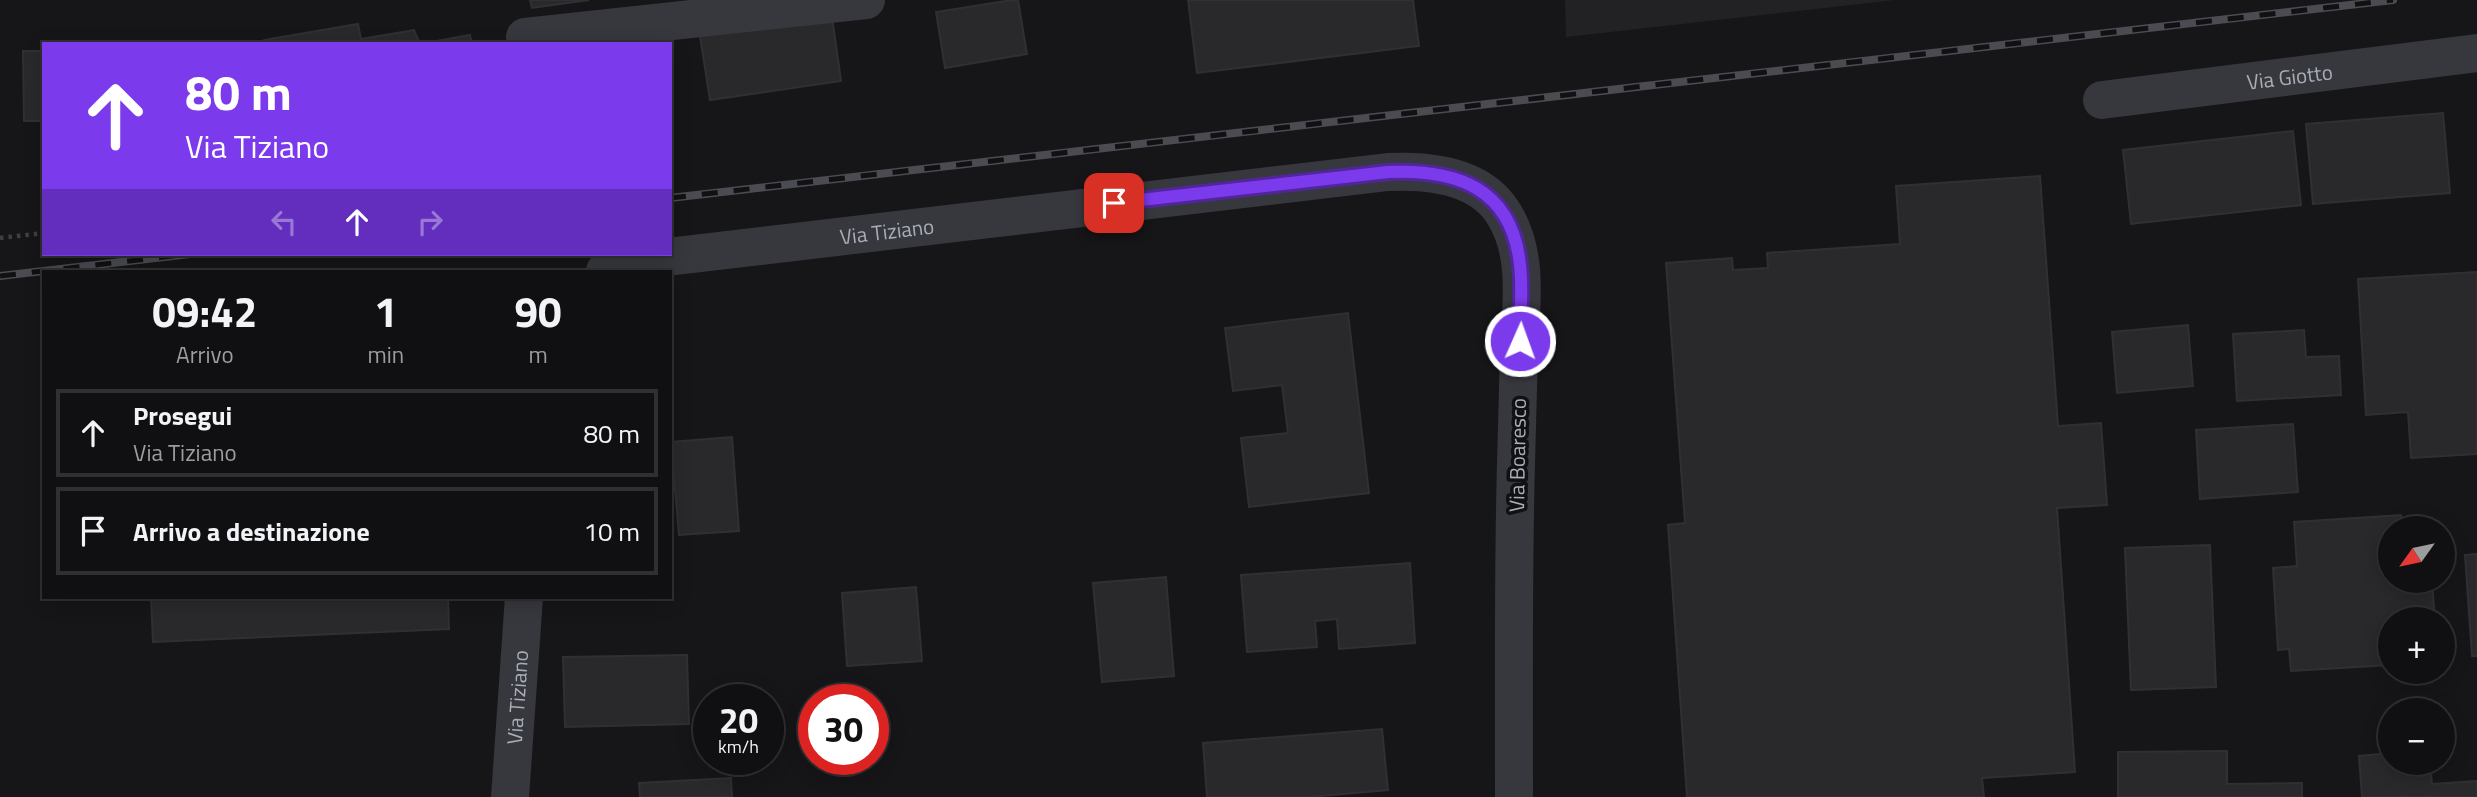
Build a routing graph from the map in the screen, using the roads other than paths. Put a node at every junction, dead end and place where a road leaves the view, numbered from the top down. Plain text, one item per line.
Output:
1 (866, 0) edge
2 (525, 37) dead end
3 (2477, 53) edge
4 (2102, 100) dead end
5 (1169, 196) joint
6 (609, 270) edge
7 (524, 599) edge
8 (510, 797) edge
9 (1514, 797) edge

1 - 2 street
3 - 4 street, Via Giotto
5 - 6 street, Via Tiziano
5 - 9 street, Via Boaresco
7 - 8 street, Via Tiziano

